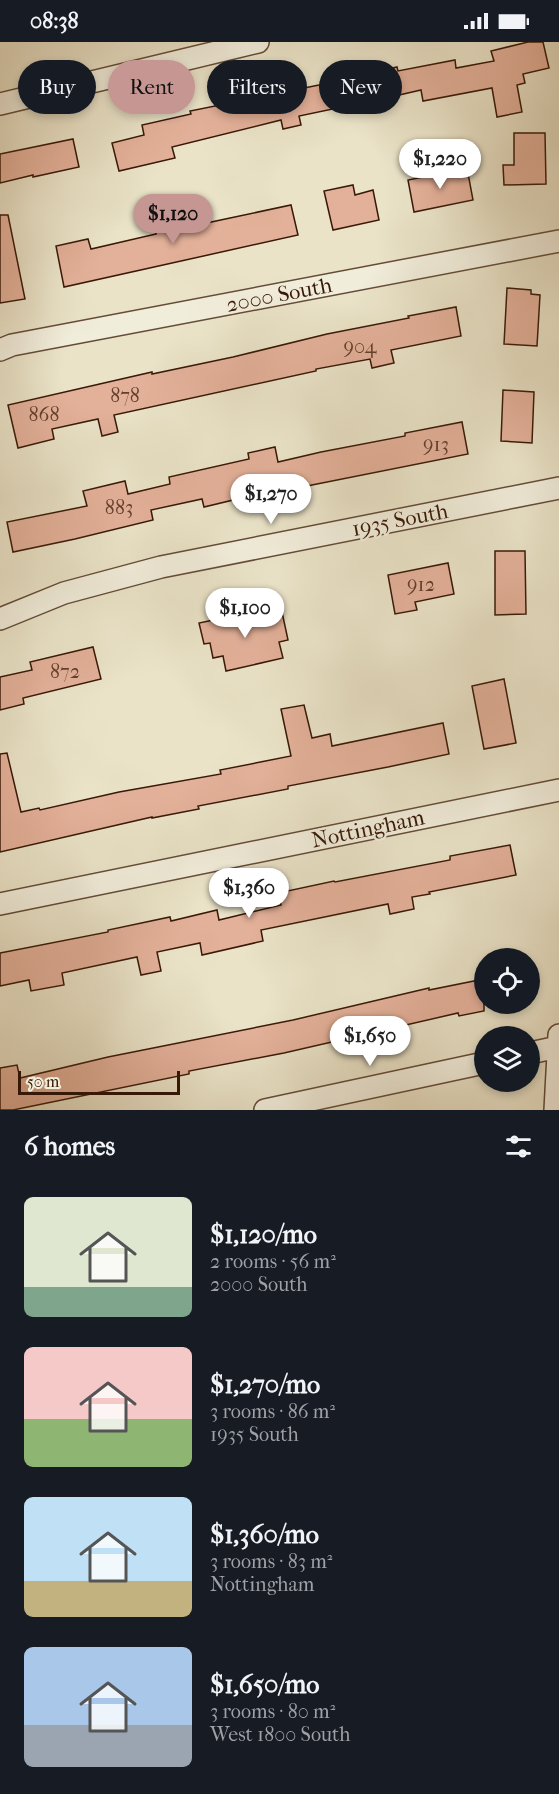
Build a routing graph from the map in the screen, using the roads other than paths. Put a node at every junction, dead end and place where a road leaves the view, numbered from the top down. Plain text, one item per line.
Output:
1 (258, 42) edge
2 (0, 104) edge
3 (559, 241) edge
4 (0, 350) edge
5 (559, 488) edge
6 (0, 619) edge
7 (559, 790) edge
8 (0, 904) edge
9 (559, 1035) edge
10 (558, 1047) edge
11 (540, 1051) edge
12 (474, 1065) edge
13 (264, 1110) edge
14 (555, 1110) edge

1 - 2 street
3 - 4 street, 2000 South
5 - 6 street, 1935 South
7 - 8 street, Nottingham
9 - 10 street
10 - 11 street
10 - 14 street
12 - 13 street

